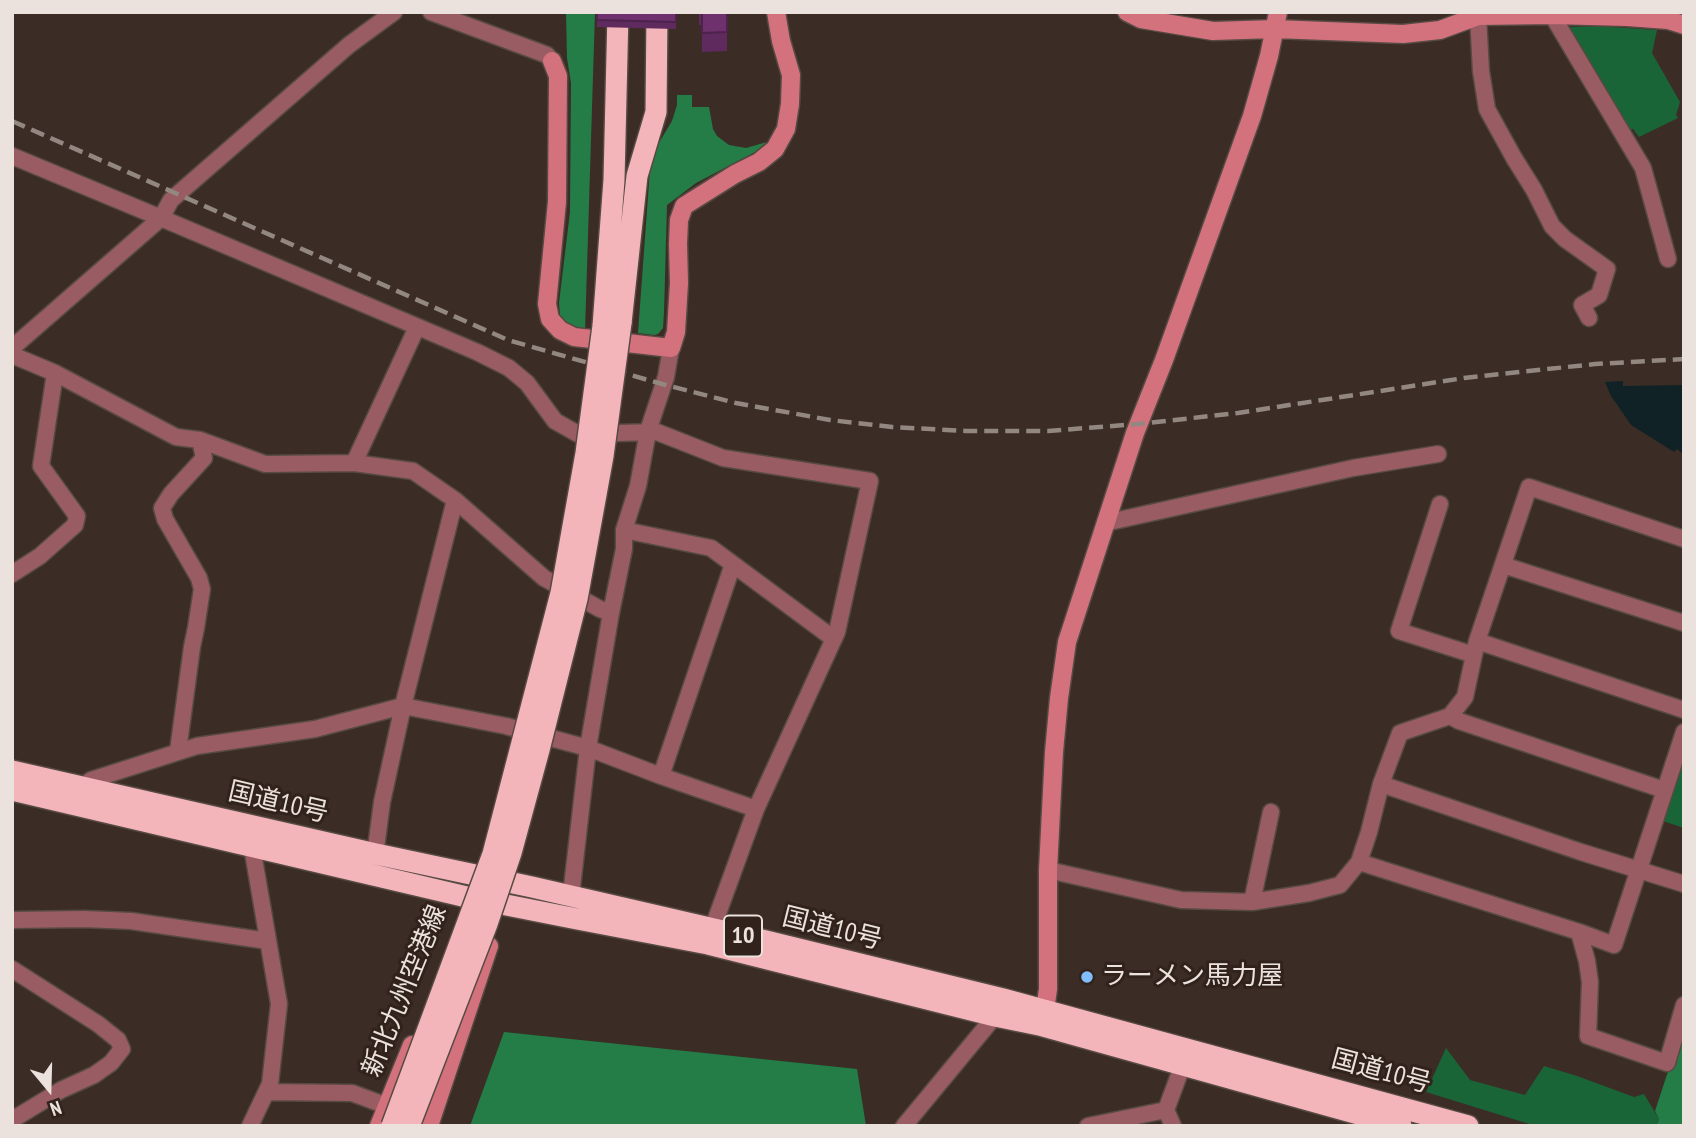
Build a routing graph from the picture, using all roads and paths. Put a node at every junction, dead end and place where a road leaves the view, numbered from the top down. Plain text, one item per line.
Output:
1 (394, 12) edge
2 (431, 12) edge
3 (618, 12) edge
4 (657, 12) edge
5 (776, 12) edge
6 (1127, 12) edge
7 (1552, 15) junction
8 (1628, 15) edge
9 (1478, 16) junction
10 (1276, 21) edge
11 (1684, 25) edge
12 (552, 61) joint
13 (12, 156) edge
14 (161, 218) junction
15 (1668, 259) dead end
16 (1589, 318) dead end
17 (612, 325) junction
18 (417, 327) junction
19 (12, 348) edge
20 (671, 348) junction
21 (12, 355) edge
22 (55, 373) junction
23 (648, 431) junction
24 (200, 440) junction
25 (1438, 454) dead end
26 (354, 463) junction
27 (455, 500) junction
28 (1440, 504) dead end
29 (1105, 523) junction
30 (624, 530) junction
31 (1684, 539) edge
32 (733, 564) junction
33 (1503, 565) junction
34 (12, 574) edge
35 (611, 613) junction
36 (1684, 622) edge
37 (834, 639) junction
38 (1475, 648) junction
39 (403, 706) junction
40 (1684, 710) edge
41 (1450, 716) junction
42 (524, 731) junction
43 (1684, 732) edge
44 (551, 739) junction
45 (587, 748) junction
46 (178, 751) junction
47 (12, 771) edge
48 (661, 776) junction
49 (1381, 784) junction
50 (81, 787) junction
51 (12, 790) edge
52 (1664, 790) junction
53 (65, 802) junction
54 (755, 808) junction
55 (1271, 812) dead end
56 (254, 837) junction
57 (1359, 862) junction
58 (374, 864) junction
59 (1048, 870) junction
60 (1638, 870) junction
61 (481, 877) junction
62 (509, 883) junction
63 (1684, 884) edge
64 (575, 897) junction
65 (471, 898) junction
66 (1252, 902) junction
67 (502, 904) junction
68 (12, 920) edge
69 (1579, 932) junction
70 (710, 937) junction
71 (268, 941) junction
72 (12, 970) edge
73 (1684, 1005) edge
74 (995, 1016) junction
75 (1042, 1018) junction
76 (1186, 1056) junction
77 (267, 1092) junction
78 (1166, 1110) junction
79 (389, 1116) edge
80 (12, 1120) edge
81 (1461, 1125) edge
82 (250, 1126) edge
83 (379, 1126) edge
84 (409, 1126) edge
85 (429, 1126) edge
86 (904, 1126) edge
87 (1088, 1126) edge
88 (1173, 1126) edge
89 (1401, 1126) edge

1 - 14 street
2 - 12 street
3 - 17 highway
4 - 17 highway
5 - 20 street
6 - 10 street
7 - 8 street
7 - 9 street
7 - 15 street
8 - 11 street
9 - 10 street
9 - 16 street
10 - 29 street
12 - 20 street
13 - 14 street
14 - 18 street
14 - 19 street
17 - 79 highway, bridge
17 - 84 highway, bridge
18 - 23 street
18 - 26 street
20 - 23 street
21 - 22 street
22 - 24 street
22 - 34 street
23 - 30 street
23 - 37 street
24 - 26 street
24 - 46 street
25 - 29 street
26 - 27 street
27 - 35 street
27 - 39 street
28 - 38 street
29 - 59 street
30 - 32 street
30 - 35 street
31 - 33 street
32 - 37 street
32 - 48 street
33 - 36 street
33 - 38 street
35 - 45 street
37 - 54 street
38 - 40 street
38 - 41 street
39 - 42 street
39 - 46 street
39 - 58 street
41 - 49 street
41 - 52 street
42 - 44 street
42 - 61 street
43 - 52 street
44 - 45 street
44 - 62 street
45 - 48 street
45 - 64 street
46 - 50 street
47 - 50 highway, 国道10号 / 10
48 - 54 street
49 - 57 street
49 - 60 street
50 - 53 street
50 - 56 highway, 国道10号 / 10
51 - 53 highway, 国道10号 / 10
52 - 60 street
53 - 56 highway, 国道10号 / 10
54 - 70 street
55 - 66 street
56 - 58 highway, 国道10号 / 10
56 - 71 street
57 - 66 street
57 - 69 street
58 - 61 highway, 国道10号 / 10
58 - 65 highway, 国道10号 / 10
59 - 66 street
59 - 75 street
60 - 63 street
60 - 69 street
61 - 62 highway, 国道10号 / 10
61 - 65 street, 新北九州空港線
62 - 64 highway, 国道10号 / 10
62 - 67 street
64 - 70 highway, 国道10号 / 10
65 - 67 highway, 国道10号 / 10
65 - 79 street, 新北九州空港線
67 - 70 highway, 国道10号 / 10
67 - 85 street
68 - 71 street
69 - 73 street
70 - 74 highway, 国道10号 / 10
70 - 75 highway, 国道10号 / 10
71 - 77 street
72 - 80 street
74 - 75 highway, 国道10号 / 10
74 - 86 street
75 - 76 highway, 国道10号 / 10
76 - 78 street
76 - 81 highway, 国道10号 / 10
76 - 89 highway, 国道10号 / 10
77 - 79 street
77 - 82 street
78 - 87 street
78 - 88 street
79 - 83 street, 新北九州空港線

